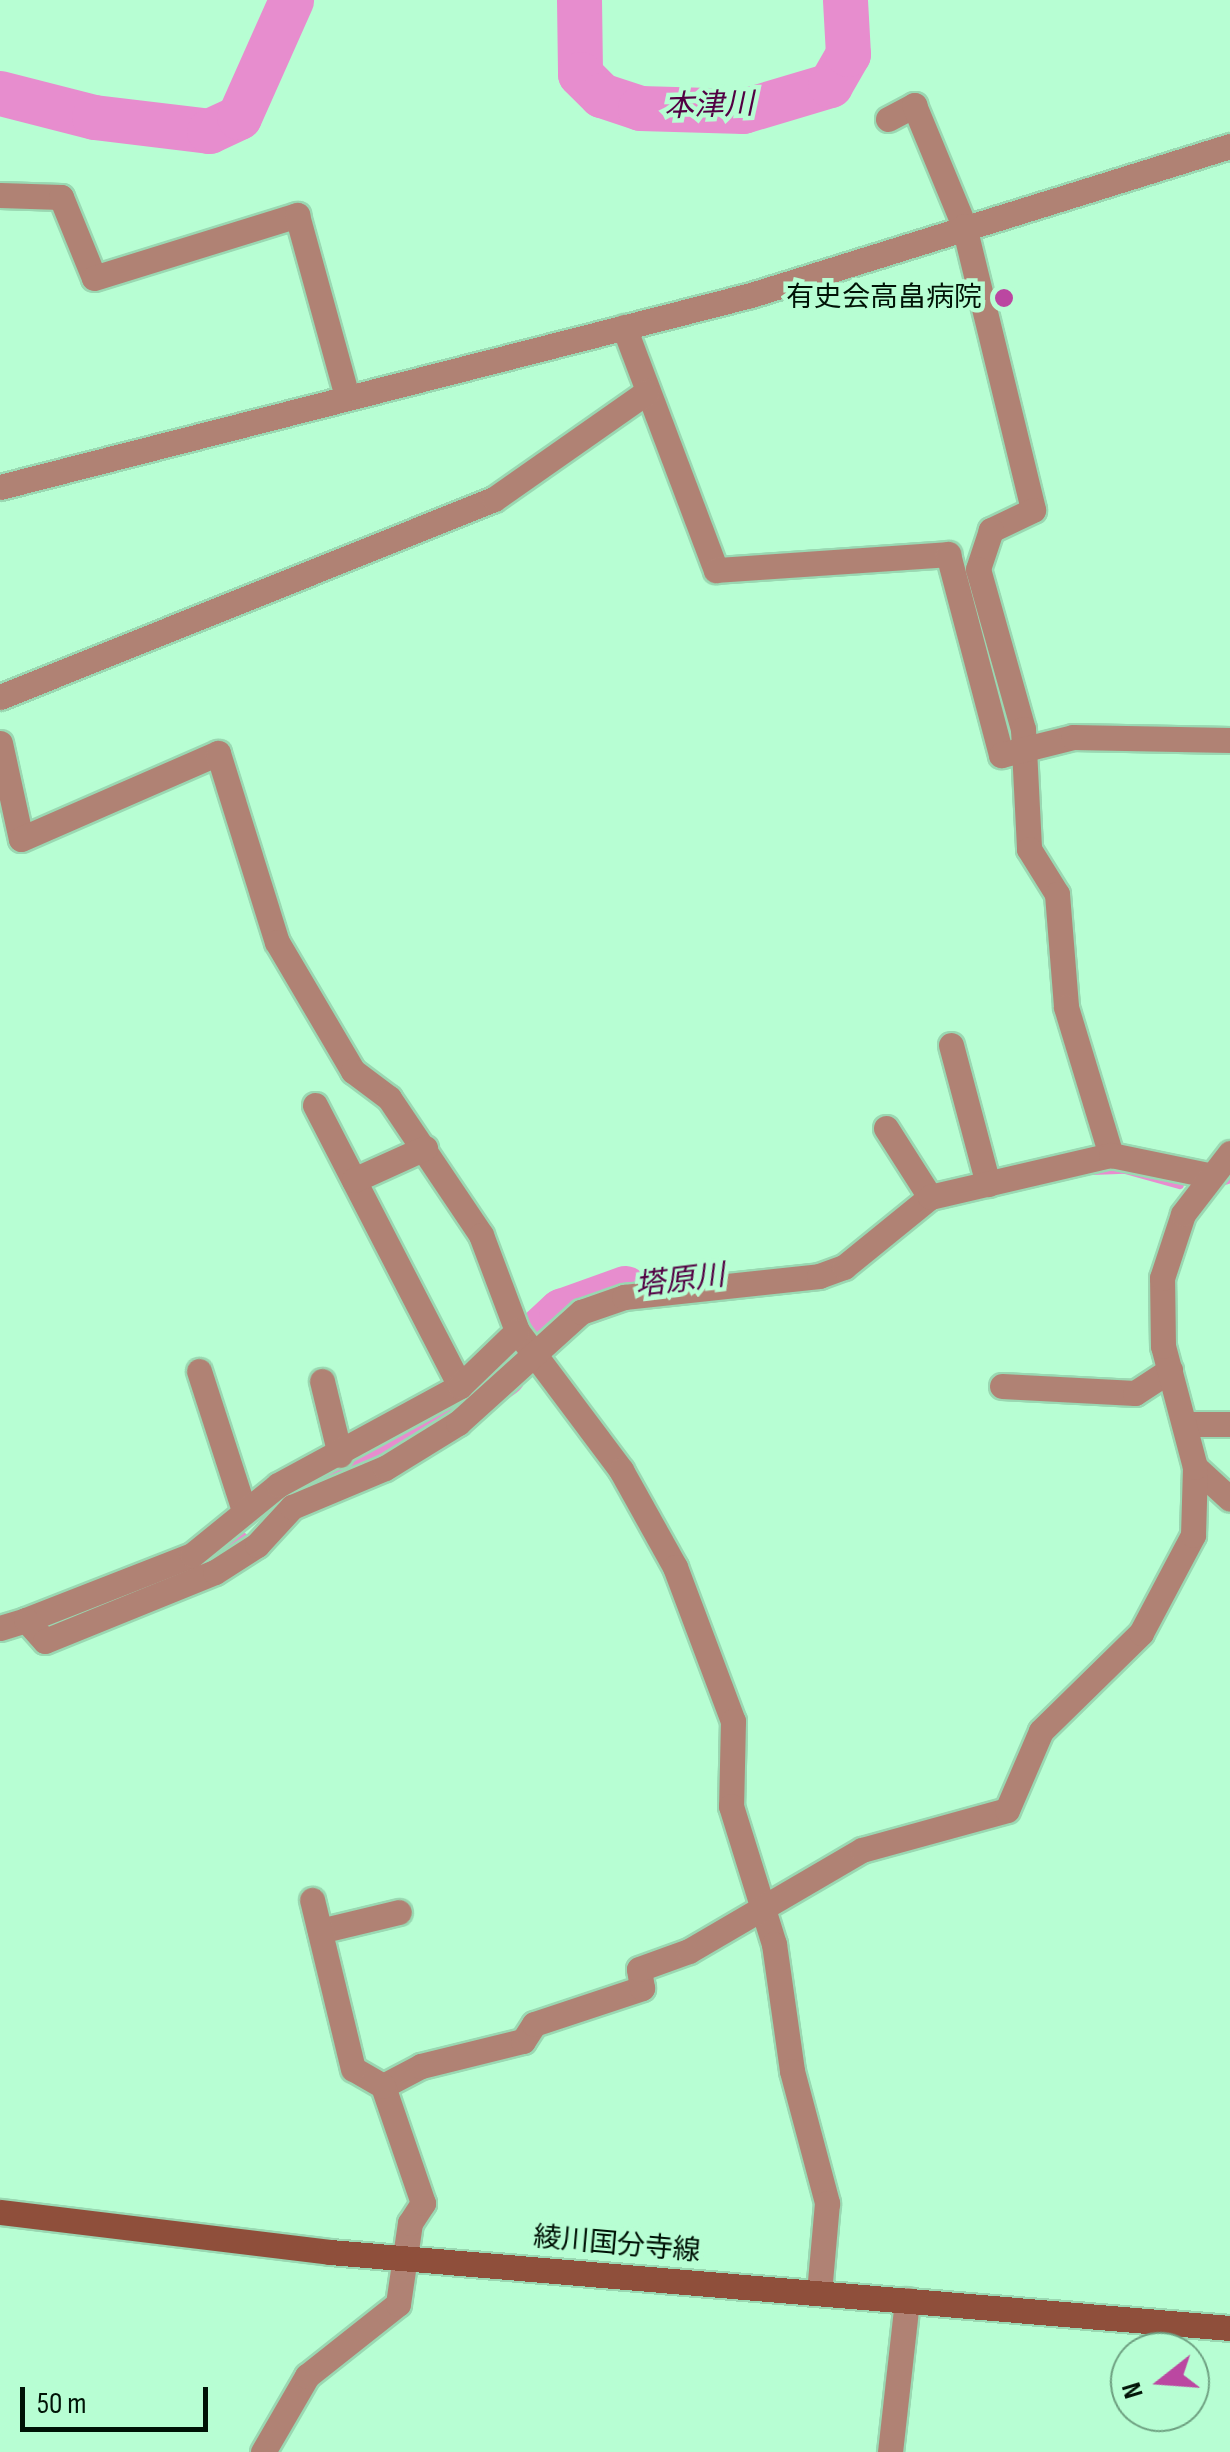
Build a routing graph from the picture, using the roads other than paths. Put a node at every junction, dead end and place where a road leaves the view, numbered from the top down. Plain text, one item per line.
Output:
1 (888, 119) dead end
2 (1230, 146) edge
3 (0, 196) edge
4 (964, 226) junction
5 (624, 328) junction
6 (647, 392) junction
7 (347, 396) junction
8 (0, 486) edge
9 (0, 697) edge
10 (1230, 740) edge
11 (0, 743) edge
12 (1023, 750) junction
13 (950, 1045) dead end
14 (315, 1105) dead end
15 (886, 1128) dead end
16 (425, 1148) junction
17 (1111, 1155) junction
18 (1222, 1164) edge
19 (354, 1180) junction
20 (988, 1184) junction
21 (930, 1197) junction
22 (517, 1331) junction
23 (534, 1358) junction
24 (1170, 1370) junction
25 (198, 1371) dead end
26 (322, 1381) dead end
27 (460, 1386) junction
28 (1002, 1386) dead end
29 (1186, 1424) junction
30 (1230, 1424) edge
31 (340, 1455) junction
32 (1195, 1467) junction
33 (1230, 1499) edge
34 (236, 1519) junction
35 (257, 1545) junction
36 (26, 1620) junction
37 (0, 1628) edge
38 (312, 1900) dead end
39 (763, 1906) junction
40 (399, 1912) dead end
41 (320, 1931) junction
42 (383, 2086) junction
43 (0, 2212) edge
44 (404, 2258) junction
45 (820, 2293) junction
46 (906, 2300) junction
47 (1230, 2328) edge
48 (263, 2452) edge
49 (890, 2452) edge

1 - 4 street
2 - 4 street
3 - 7 street
4 - 5 street
4 - 12 street
5 - 6 street
5 - 7 street
6 - 9 street
6 - 12 street
7 - 8 street
10 - 12 street
11 - 16 street
12 - 17 street
13 - 20 street
14 - 19 street
15 - 21 street
16 - 19 street
16 - 22 street
17 - 18 street
17 - 20 street
18 - 24 street
19 - 27 street
20 - 21 street
21 - 23 street
22 - 23 street
22 - 27 street
23 - 35 street
23 - 39 street
24 - 28 street
24 - 29 street
25 - 34 street
26 - 31 street
27 - 31 street
29 - 30 street
29 - 32 street
31 - 34 street
32 - 33 street
32 - 39 street
34 - 35 street
34 - 36 street
35 - 36 street
36 - 37 street
38 - 41 street
39 - 42 street
39 - 45 street
40 - 41 street
41 - 42 street
42 - 44 street
43 - 44 main road, 綾川国分寺線
44 - 45 main road, 綾川国分寺線
44 - 48 street
45 - 46 main road, 綾川国分寺線
46 - 47 main road, 綾川国分寺線
46 - 49 street

